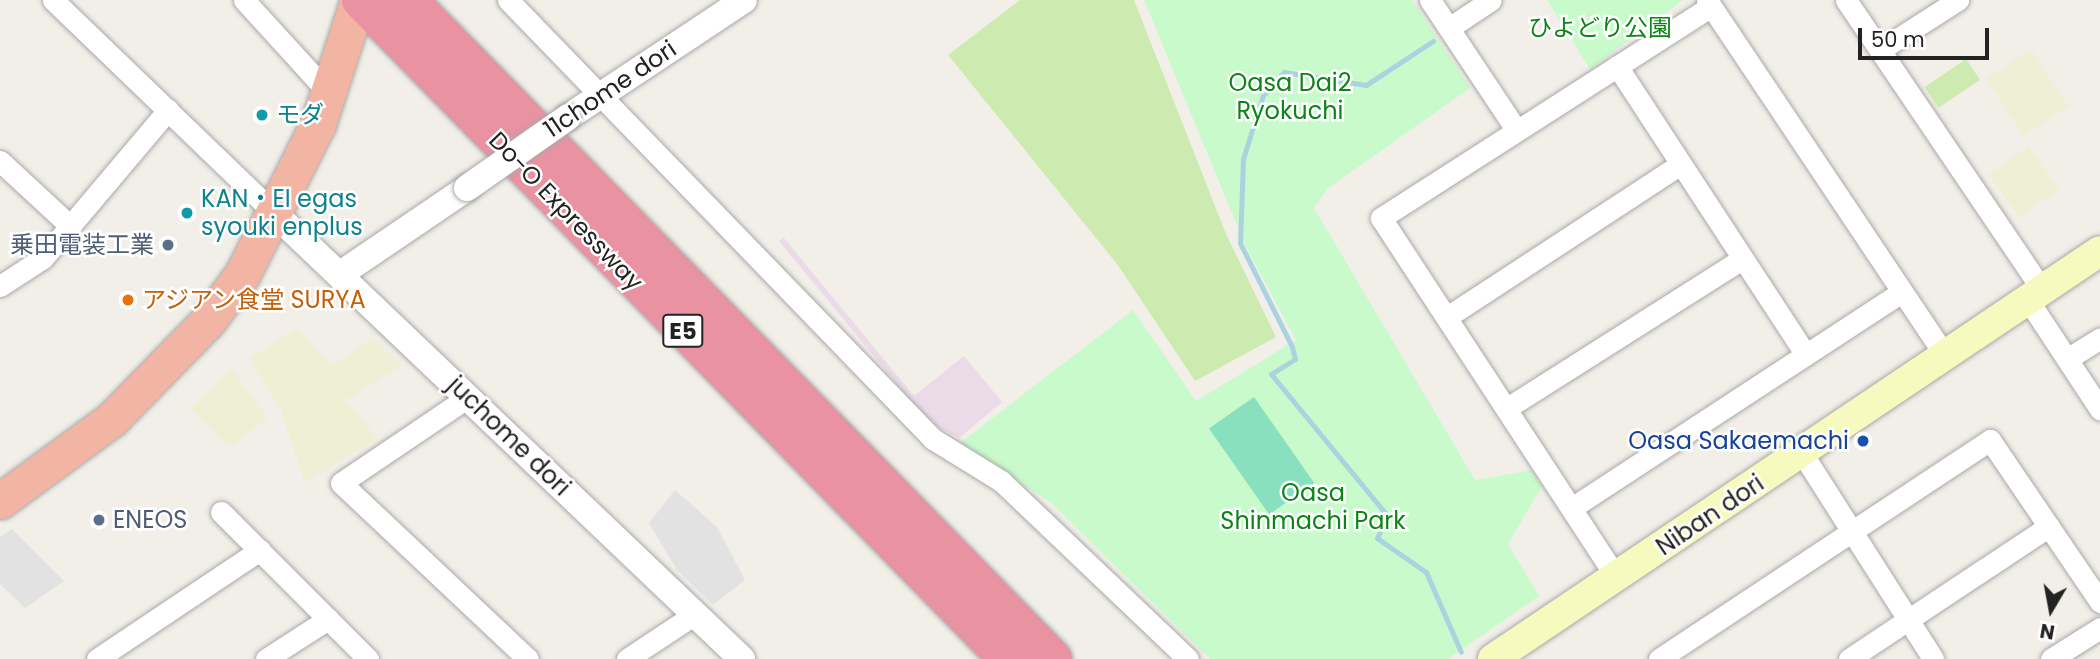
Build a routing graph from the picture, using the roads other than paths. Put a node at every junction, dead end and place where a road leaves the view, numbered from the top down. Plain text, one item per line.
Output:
1 (53, 0) edge
2 (244, 0) edge
3 (359, 0) edge
4 (408, 0) edge
5 (508, 0) edge
6 (744, 0) edge
7 (1430, 0) edge
8 (1491, 0) edge
9 (1846, 0) edge
10 (1958, 0) edge
11 (1709, 3) edge
12 (1449, 28) junction
13 (1880, 50) junction
14 (1617, 66) junction
15 (333, 83) junction
16 (598, 97) junction
17 (168, 110) junction
18 (1517, 131) junction
19 (1679, 164) junction
20 (2, 167) edge
21 (275, 214) junction
22 (69, 225) junction
23 (2100, 251) edge
24 (1742, 259) junction
25 (339, 275) junction
26 (0, 286) edge
27 (1901, 292) junction
28 (2035, 295) junction
29 (1447, 317) junction
30 (2100, 338) edge
31 (1806, 355) junction
32 (1945, 356) junction
33 (2067, 359) junction
34 (468, 397) junction
35 (1507, 408) junction
36 (2100, 409) edge
37 (1802, 453) junction
38 (0, 501) edge
39 (1573, 507) junction
40 (222, 512) dead end
41 (2049, 526) junction
42 (1850, 533) junction
43 (260, 550) junction
44 (1616, 578) junction
45 (2100, 602) edge
46 (695, 614) junction
47 (328, 618) junction
48 (1906, 621) junction
49 (2100, 628) edge
50 (97, 659) edge
51 (266, 659) edge
52 (368, 659) edge
53 (528, 659) edge
54 (628, 659) edge
55 (742, 659) edge
56 (1008, 659) edge
57 (1053, 659) edge
58 (1188, 659) edge
59 (1493, 659) edge
60 (1659, 659) edge
61 (1849, 659) edge
62 (1933, 659) edge
63 (2051, 659) edge

1 - 17 street
2 - 15 street
3 - 15 highway
3 - 56 highway, Do-O Expressway / E5
4 - 57 highway, Do-O Expressway / E5
5 - 16 street
6 - 16 street, 11chome dori
7 - 12 street
8 - 12 street
9 - 13 street
10 - 13 street
11 - 14 street
11 - 27 street
12 - 18 street
13 - 28 street
14 - 18 street
14 - 19 street
15 - 21 highway
16 - 25 street, 11chome dori, bridge
16 - 58 street
17 - 21 street
17 - 22 street
18 - 29 street
19 - 24 street
19 - 29 street
20 - 22 street
21 - 25 street, juchome dori
21 - 38 highway
22 - 26 street
23 - 28 main road, Niban dori
24 - 31 street
24 - 35 street
25 - 34 street, juchome dori
27 - 31 street
27 - 32 street
28 - 32 main road, Niban dori
28 - 33 street
29 - 35 street
30 - 33 street
31 - 39 street
32 - 37 main road, Niban dori
33 - 36 street
34 - 46 street, juchome dori
34 - 53 street
35 - 39 street
37 - 42 street
37 - 44 main road, Niban dori
39 - 44 street
40 - 43 street
41 - 42 street
41 - 45 street
41 - 48 street
42 - 48 street
42 - 60 street
43 - 47 street
43 - 50 street
44 - 59 main road, Niban dori
46 - 54 street
46 - 55 street, juchome dori
47 - 51 street
47 - 52 street
48 - 61 street
48 - 62 street
49 - 63 street

